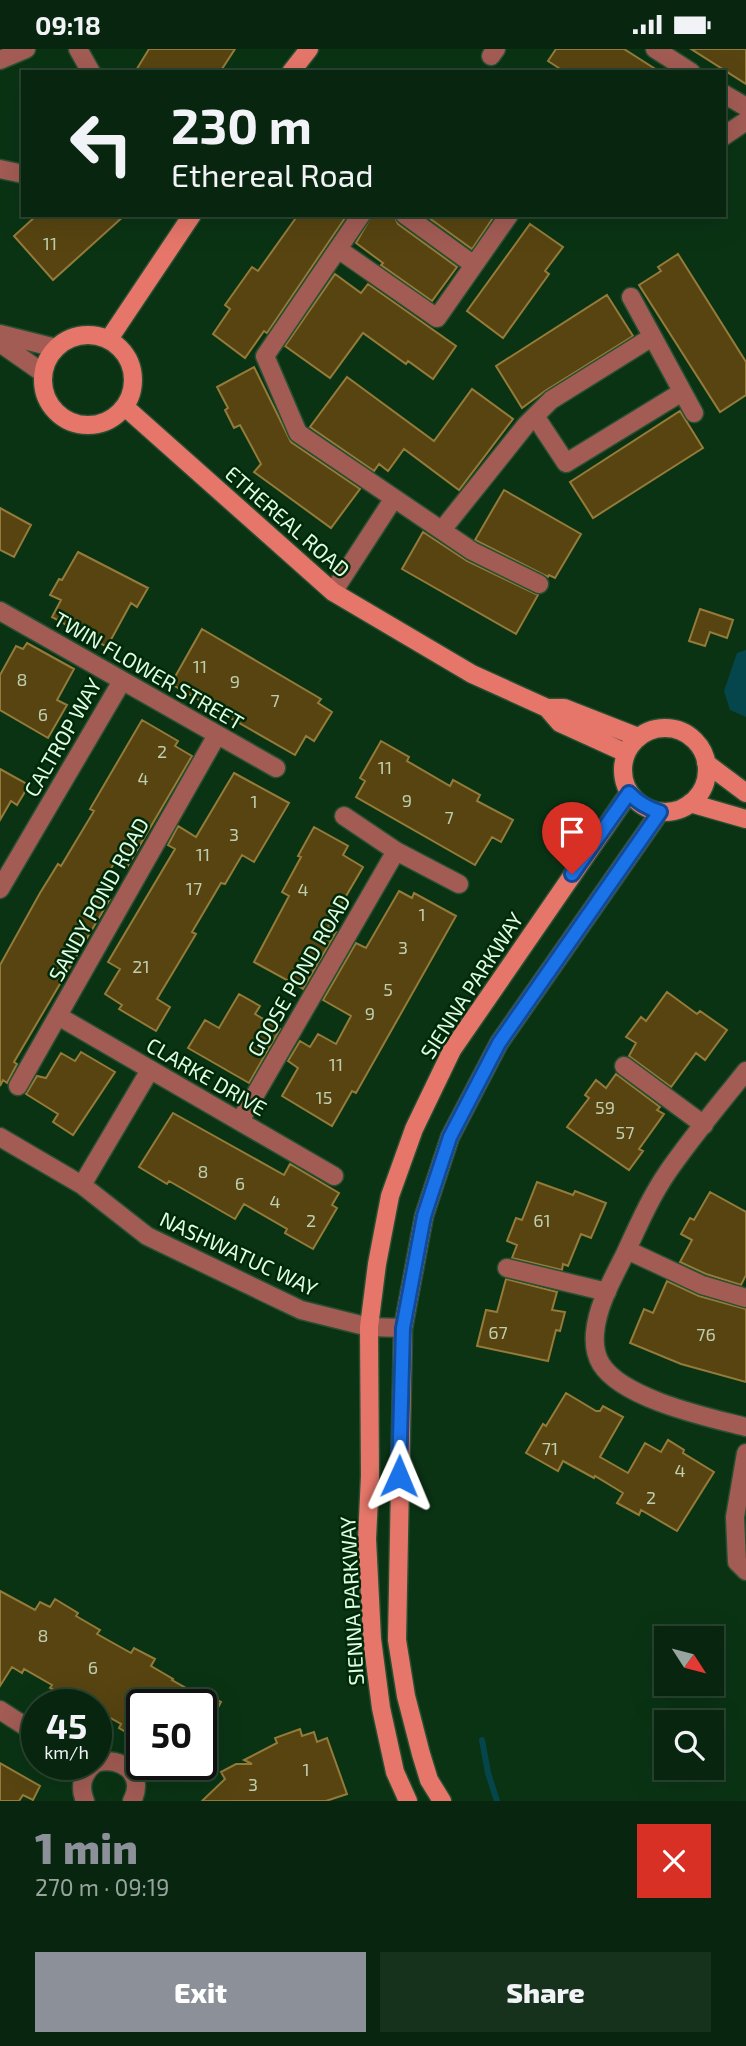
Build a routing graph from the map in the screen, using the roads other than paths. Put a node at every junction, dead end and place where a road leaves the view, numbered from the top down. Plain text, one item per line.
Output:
1 (26, 49) edge
2 (78, 49) edge
3 (309, 49) edge
4 (655, 49) edge
5 (0, 60) edge
6 (90, 70) edge
7 (293, 70) edge
8 (688, 70) edge
9 (726, 95) edge
10 (746, 107) edge
11 (746, 121) edge
12 (726, 135) edge
13 (0, 169) edge
14 (21, 174) edge
15 (191, 217) edge
16 (360, 217) edge
17 (408, 217) edge
18 (508, 217) edge
19 (338, 249) junction
20 (474, 265) junction
21 (631, 297) dead end
22 (0, 334) edge
23 (652, 337) junction
24 (109, 339) junction
25 (0, 343) edge
26 (56, 348) junction
27 (43, 373) junction
28 (682, 392) junction
29 (125, 407) junction
30 (694, 413) dead end
31 (535, 416) junction
32 (394, 498) junction
33 (442, 530) junction
34 (538, 584) dead end
35 (333, 592) junction
36 (0, 611) edge
37 (122, 681) junction
38 (547, 708) junction
39 (217, 735) junction
40 (638, 737) junction
41 (626, 753) junction
42 (706, 763) junction
43 (276, 768) dead end
44 (629, 793) junction
45 (746, 793) edge
46 (690, 803) junction
47 (660, 812) junction
48 (344, 816) dead end
49 (746, 818) edge
50 (396, 851) junction
51 (2, 881) edge
52 (459, 884) dead end
53 (58, 1016) junction
54 (624, 1066) dead end
55 (150, 1070) junction
56 (746, 1071) edge
57 (18, 1086) dead end
58 (240, 1121) junction
59 (704, 1125) junction
60 (0, 1137) edge
61 (334, 1175) dead end
62 (82, 1185) junction
63 (627, 1250) junction
64 (507, 1268) dead end
65 (607, 1292) junction
66 (746, 1298) edge
67 (369, 1327) junction
68 (403, 1328) junction
69 (746, 1427) edge
70 (746, 1453) edge
71 (746, 1571) edge
72 (0, 1710) edge
73 (21, 1724) edge
74 (112, 1760) edge
75 (83, 1780) edge
76 (85, 1801) edge
77 (132, 1801) edge
78 (408, 1801) edge
79 (442, 1801) edge

1 - 5 street
2 - 6 street
3 - 7 main road
4 - 8 street
9 - 10 street
11 - 12 street
13 - 14 street
15 - 24 main road
16 - 19 street
17 - 20 street
18 - 20 street
19 - 20 street
19 - 32 street
21 - 23 street
22 - 26 street
23 - 28 street
23 - 31 street
24 - 26 main road
24 - 29 main road
25 - 27 street
26 - 27 main road
27 - 29 main road
28 - 30 street
28 - 31 street
29 - 35 main road, ETHEREAL ROAD
31 - 33 street
32 - 33 street
32 - 35 street
33 - 34 street
35 - 38 main road, ETHEREAL ROAD
36 - 37 street, TWIN FLOWER STREET
37 - 39 street, TWIN FLOWER STREET
37 - 51 street, CALTROP WAY
38 - 40 main road, ETHEREAL ROAD
38 - 41 main road, ETHEREAL ROAD
39 - 43 street, TWIN FLOWER STREET
39 - 53 street, SANDY POND ROAD
40 - 41 main road
40 - 42 main road
41 - 44 main road
42 - 45 main road
42 - 46 main road
44 - 47 main road
44 - 67 main road, SIENNA PARKWAY
46 - 47 main road
46 - 49 main road
47 - 68 main road, SIENNA PARKWAY
48 - 50 street
50 - 52 street
50 - 58 street, GOOSE POND ROAD
53 - 55 street, CLARKE DRIVE
53 - 57 street, SANDY POND ROAD
54 - 59 street
55 - 58 street, CLARKE DRIVE
55 - 62 street
56 - 59 street
58 - 61 street, CLARKE DRIVE
59 - 63 street
60 - 62 street, NASHWATUC WAY
62 - 67 street, NASHWATUC WAY
63 - 65 street
63 - 66 street
64 - 65 street
65 - 69 street
67 - 68 street, NASHWATUC WAY
67 - 78 main road, SIENNA PARKWAY
68 - 79 main road, SIENNA PARKWAY
70 - 71 street
72 - 73 street
74 - 77 street
75 - 76 street

